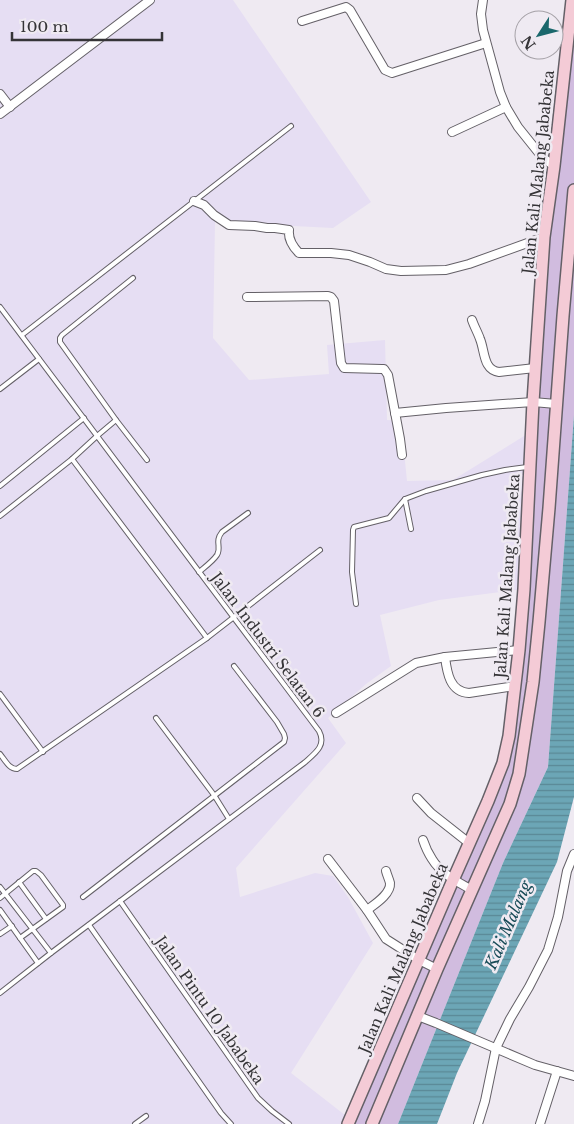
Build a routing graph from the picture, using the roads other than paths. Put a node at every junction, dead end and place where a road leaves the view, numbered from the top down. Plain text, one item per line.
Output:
1 (150, 0) edge
2 (483, 0) edge
3 (572, 0) edge
4 (302, 21) dead end
5 (486, 43) junction
6 (0, 94) edge
7 (10, 107) junction
8 (506, 107) junction
9 (0, 114) edge
10 (291, 126) dead end
11 (452, 132) dead end
12 (554, 166) junction
13 (574, 190) edge
14 (194, 201) junction
15 (544, 237) junction
16 (133, 278) dead end
17 (247, 297) dead end
18 (0, 307) edge
19 (472, 320) dead end
20 (22, 336) junction
21 (39, 359) junction
22 (535, 368) junction
23 (0, 389) edge
24 (533, 402) junction
25 (556, 404) junction
26 (395, 413) junction
27 (84, 418) junction
28 (116, 420) junction
29 (97, 436) junction
30 (402, 455) dead end
31 (72, 459) junction
32 (147, 460) dead end
33 (530, 467) junction
34 (0, 486) edge
35 (405, 499) junction
36 (248, 513) dead end
37 (0, 516) edge
38 (410, 529) dead end
39 (320, 550) dead end
40 (199, 572) junction
41 (356, 604) dead end
42 (234, 618) junction
43 (208, 638) junction
44 (519, 650) junction
45 (445, 658) junction
46 (234, 666) dead end
47 (515, 686) junction
48 (0, 694) edge
49 (336, 712) dead end
50 (156, 718) dead end
51 (43, 752) junction
52 (0, 754) edge
53 (214, 795) junction
54 (418, 798) dead end
55 (230, 819) junction
56 (423, 840) dead end
57 (469, 843) junction
58 (574, 854) edge
59 (328, 859) dead end
60 (386, 871) dead end
61 (453, 880) junction
62 (19, 882) junction
63 (0, 887) edge
64 (472, 890) junction
65 (5, 894) junction
66 (83, 896) dead end
67 (0, 898) edge
68 (120, 901) junction
69 (0, 910) edge
70 (367, 910) junction
71 (46, 919) junction
72 (88, 925) junction
73 (12, 926) junction
74 (32, 930) junction
75 (0, 934) edge
76 (20, 938) junction
77 (51, 953) junction
78 (419, 960) junction
79 (38, 963) junction
80 (437, 969) junction
81 (0, 993) edge
82 (418, 1016) junction
83 (492, 1046) junction
84 (557, 1071) junction
85 (574, 1076) edge
86 (146, 1116) dead end
87 (134, 1124) edge
88 (231, 1124) edge
89 (289, 1124) edge
90 (348, 1124) edge
91 (372, 1124) edge
92 (478, 1124) edge
93 (540, 1124) edge

1 - 7 street
2 - 5 street
3 - 12 main road, Jalan Kali Malang Jababeka
4 - 5 street
5 - 8 street
6 - 7 street
7 - 9 street
8 - 11 street
8 - 12 street
10 - 14 lane
12 - 15 main road, Jalan Kali Malang Jababeka
13 - 25 main road
14 - 15 street
14 - 20 lane
15 - 22 main road, Jalan Kali Malang Jababeka
16 - 28 lane
17 - 26 street
18 - 20 lane, Jalan Industri Selatan 6
19 - 22 street
20 - 21 lane, Jalan Industri Selatan 6
21 - 23 lane
21 - 27 lane, Jalan Industri Selatan 6
22 - 24 main road, Jalan Kali Malang Jababeka
24 - 25 street
24 - 26 street
24 - 33 main road, Jalan Kali Malang Jababeka
25 - 64 main road
26 - 30 street
27 - 29 lane, Jalan Industri Selatan 6
27 - 34 lane
28 - 29 lane
28 - 32 lane
29 - 31 lane
29 - 40 lane, Jalan Industri Selatan 6
31 - 37 lane
31 - 43 lane
33 - 35 lane
33 - 44 main road, Jalan Kali Malang Jababeka
35 - 38 lane
35 - 41 lane
36 - 40 lane
39 - 42 lane
40 - 42 lane, Jalan Industri Selatan 6
42 - 43 lane
42 - 55 lane, Jalan Industri Selatan 6
43 - 51 lane
44 - 45 street
44 - 47 main road, Jalan Kali Malang Jababeka
45 - 47 street
45 - 49 street
46 - 53 lane
47 - 57 main road, Jalan Kali Malang Jababeka
48 - 51 lane
50 - 53 lane
51 - 52 lane
53 - 55 lane
53 - 66 lane
54 - 57 street
55 - 68 lane, Jalan Industri Selatan 6
56 - 61 street
57 - 61 main road, Jalan Kali Malang Jababeka
58 - 83 street
59 - 70 street
60 - 70 street
61 - 64 street
61 - 78 main road, Jalan Kali Malang Jababeka
62 - 65 lane
62 - 71 lane
62 - 71 lane
63 - 65 lane
64 - 80 main road
65 - 67 lane
65 - 74 lane
68 - 72 lane, Jalan Industri Selatan 6
68 - 89 lane, Jalan Pintu 10 Jababeka
69 - 73 lane
70 - 78 street
71 - 74 lane
72 - 77 lane, Jalan Industri Selatan 6
72 - 88 lane
73 - 75 lane
73 - 76 lane
74 - 76 lane
74 - 77 lane
76 - 79 lane
77 - 79 lane, Jalan Industri Selatan 6
78 - 80 street
78 - 90 main road, Jalan Kali Malang Jababeka
79 - 81 lane, Jalan Industri Selatan 6
80 - 82 main road
82 - 83 street
82 - 91 main road
83 - 84 street
83 - 92 street
84 - 85 street
84 - 93 street
86 - 87 lane

